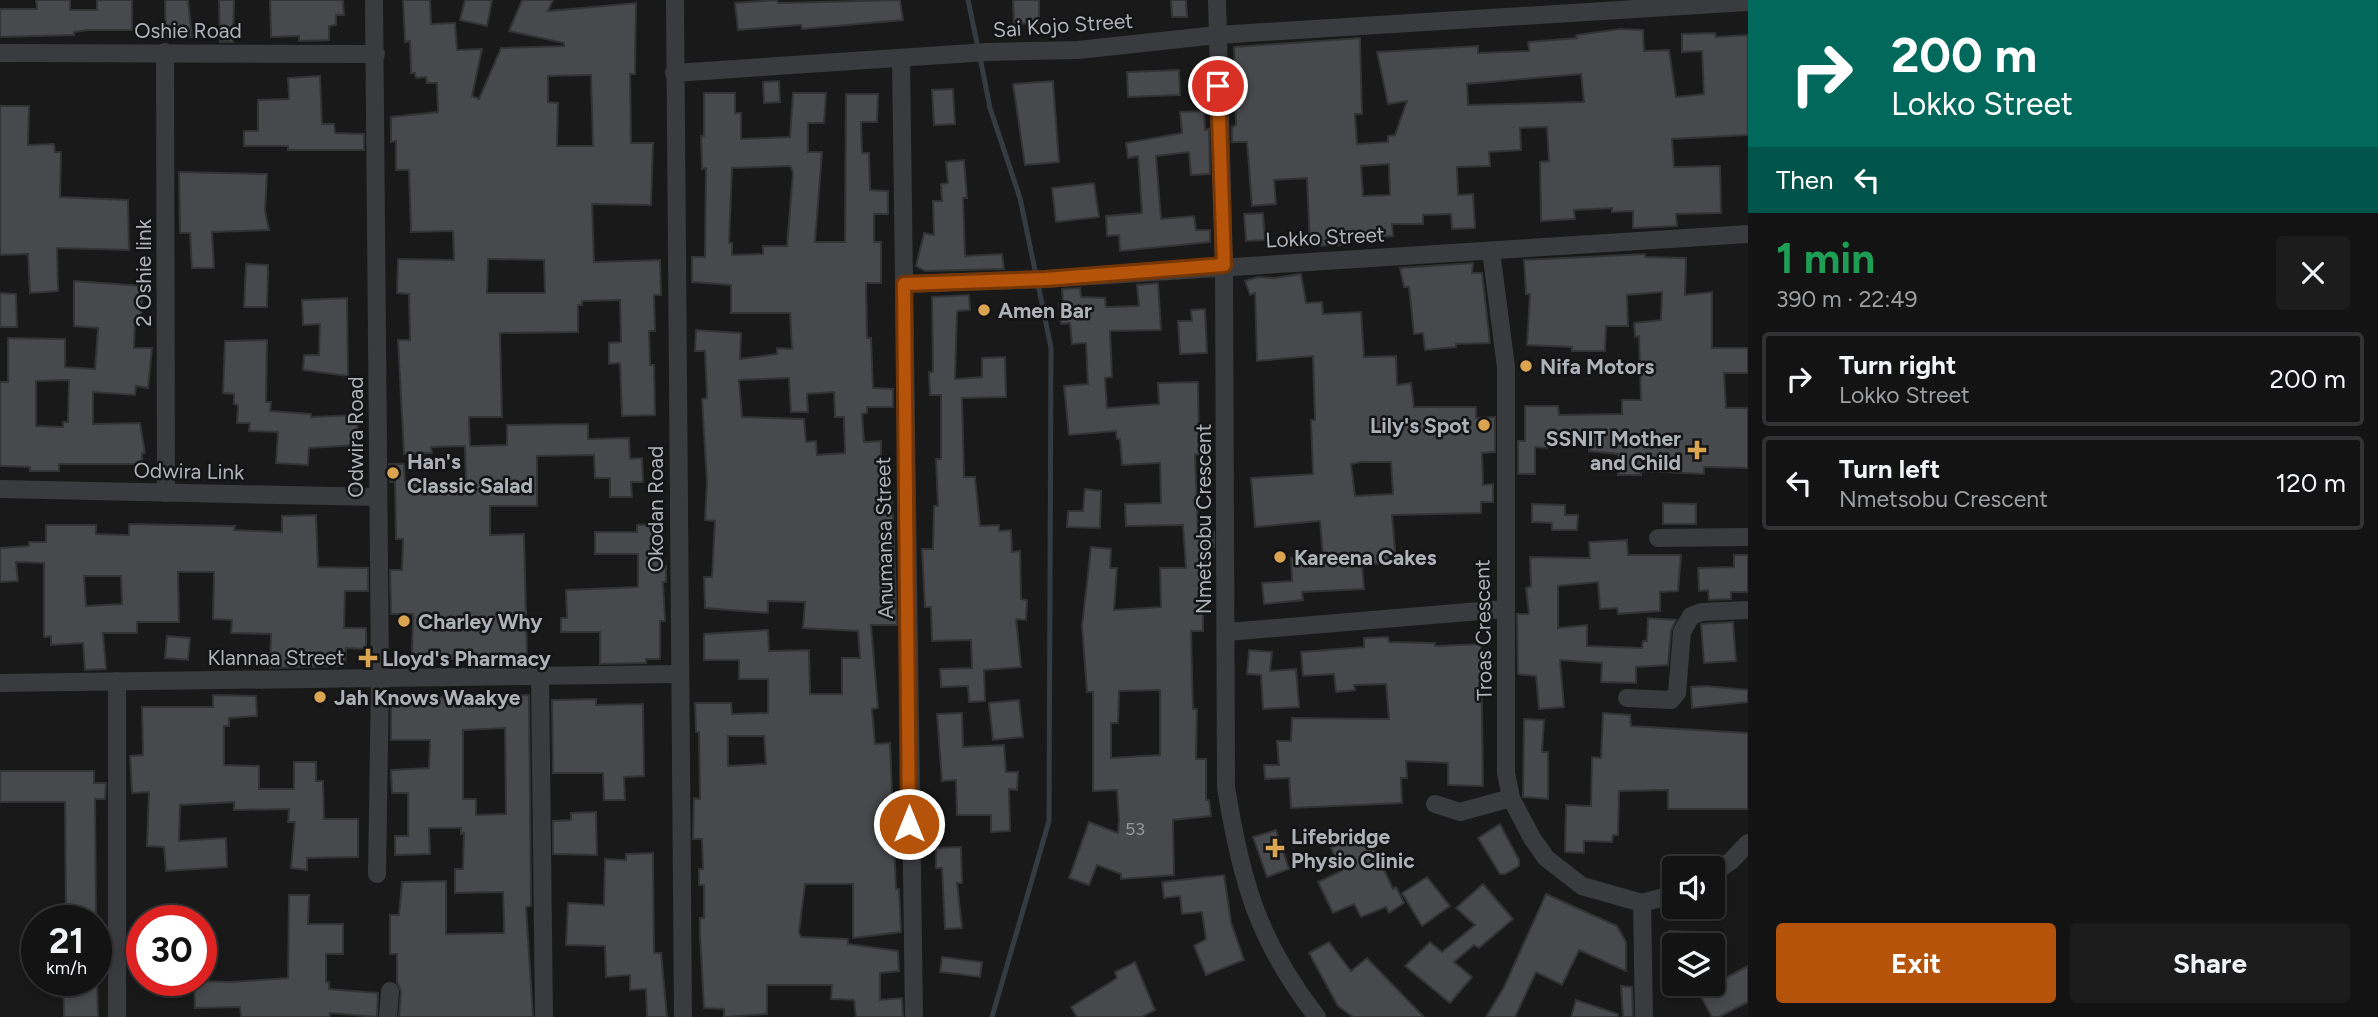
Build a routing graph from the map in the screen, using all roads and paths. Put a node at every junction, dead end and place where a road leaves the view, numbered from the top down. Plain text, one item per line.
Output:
1 (374, 0) edge
2 (675, 0) edge
3 (1217, 0) edge
4 (1748, 2) edge
5 (1217, 35) junction
6 (165, 52) junction
7 (0, 53) edge
8 (376, 54) junction
9 (901, 59) junction
10 (674, 73) junction
11 (1748, 234) edge
12 (1491, 251) junction
13 (1224, 265) junction
14 (904, 284) junction
15 (0, 489) edge
16 (166, 494) junction
17 (378, 497) junction
18 (1748, 537) edge
19 (1658, 538) dead end
20 (1504, 608) junction
21 (1748, 610) edge
22 (1227, 632) junction
23 (678, 674) junction
24 (540, 677) junction
25 (380, 680) junction
26 (117, 681) junction
27 (0, 683) edge
28 (1627, 698) dead end
29 (1511, 798) junction
30 (1435, 804) dead end
31 (1748, 843) edge
32 (1725, 865) edge
33 (377, 874) dead end
34 (1662, 898) edge
35 (1642, 903) junction
36 (390, 991) dead end
37 (117, 1017) edge
38 (388, 1017) edge
39 (544, 1017) edge
40 (683, 1017) edge
41 (914, 1017) edge
42 (1317, 1017) edge
43 (1644, 1017) edge

1 - 8 street, Odwira Road
2 - 10 street, Okodan Road
3 - 5 street, Nmetsobu Crescent
4 - 5 street, Sai Kojo Street
5 - 9 street, Sai Kojo Street
5 - 13 street, Nmetsobu Crescent
6 - 7 street, Oshie Road
6 - 8 street, Oshie Road
6 - 16 street, 2 Oshie link
8 - 17 street, Odwira Road
9 - 10 street, Sai Kojo Street
9 - 14 street, Anumansa Street
10 - 23 street, Okodan Road
11 - 12 street, Lokko Street
12 - 13 street, Lokko Street
12 - 20 street, Troas Crescent
13 - 14 street, Lokko Street
13 - 22 street, Nmetsobu Crescent
14 - 41 street, Anumansa Street
15 - 16 street, Odwira Link
16 - 17 street, Odwira Link
17 - 25 street, Odwira Road
18 - 19 street
20 - 22 street
20 - 29 street, Troas Crescent
21 - 28 street
22 - 42 street, Nmetsobu Crescent
23 - 24 street, Klannaa Street
23 - 40 street, Okodan Road
24 - 25 street, Klannaa Street
24 - 39 street
25 - 26 street, Klannaa Street
25 - 33 street, Odwira Road
26 - 27 street, Klannaa Street
26 - 37 street
29 - 30 street
29 - 35 street, Troas Crescent
31 - 32 street
34 - 35 street
35 - 43 street
36 - 38 street

